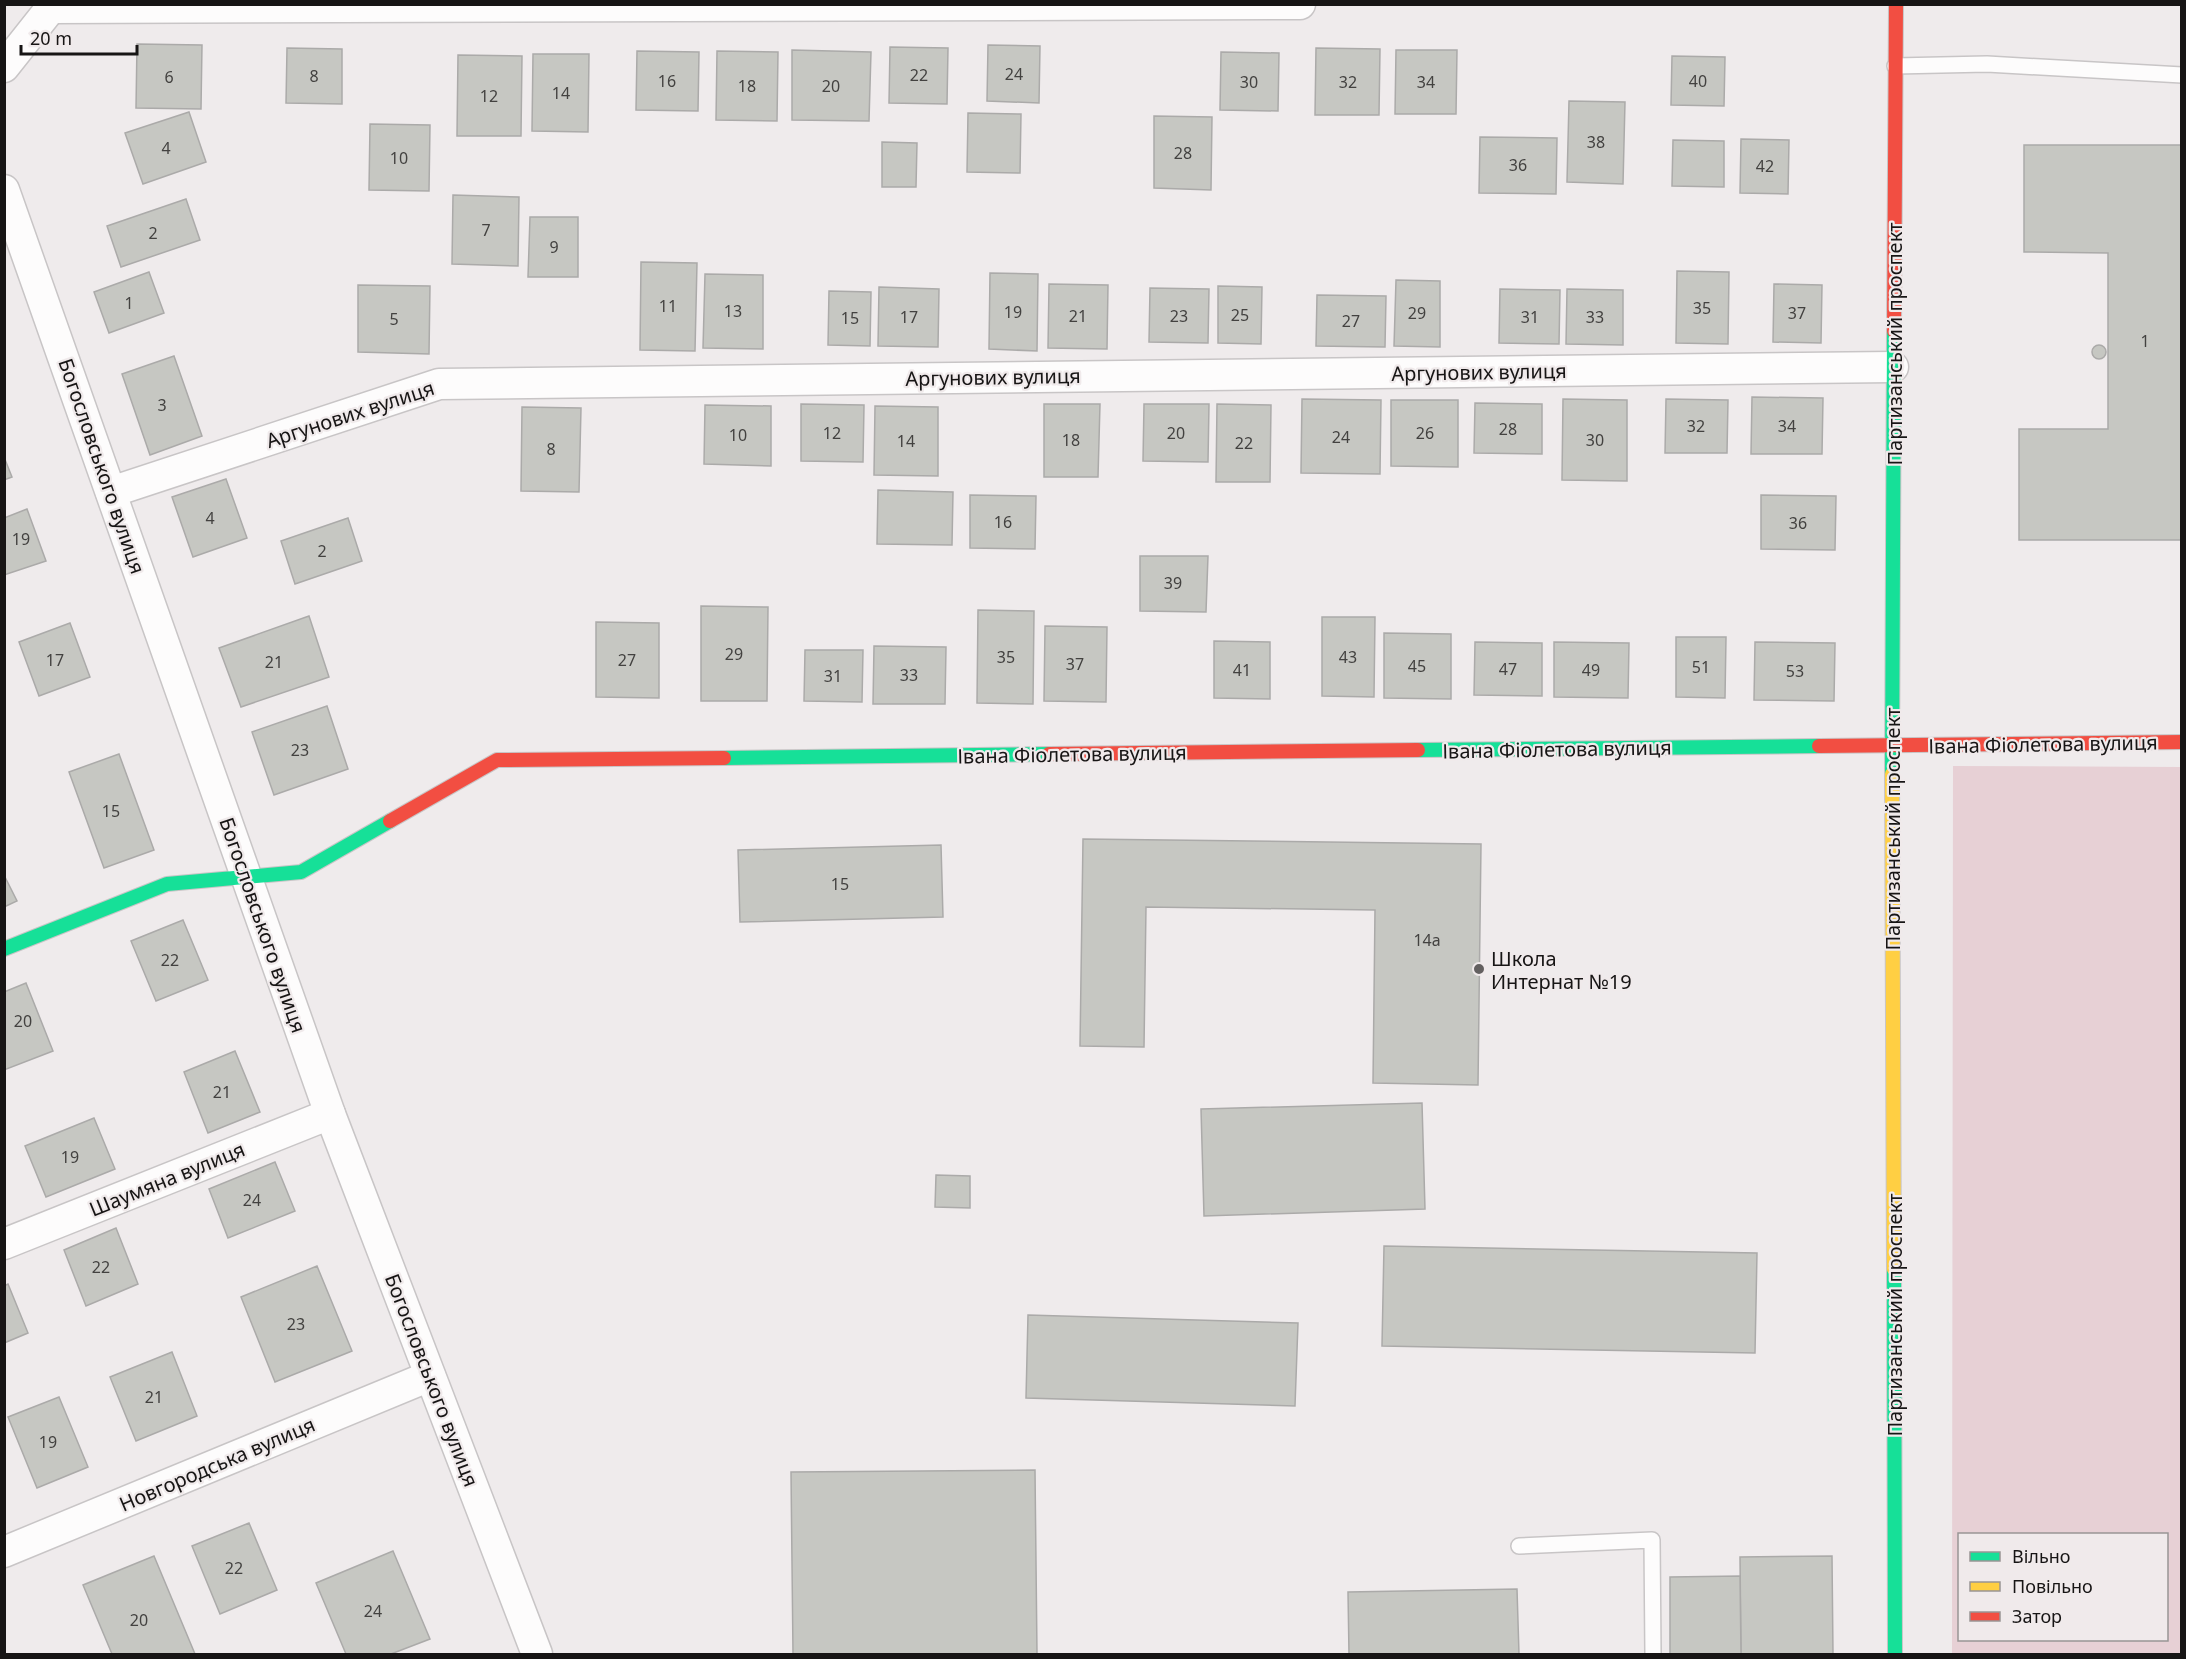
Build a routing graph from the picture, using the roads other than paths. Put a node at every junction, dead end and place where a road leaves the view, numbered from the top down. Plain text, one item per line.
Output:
1 (1300, 4) edge
2 (1896, 4) edge
3 (52, 7) edge
4 (4, 66) edge
5 (1895, 66) junction
6 (2181, 75) edge
7 (4, 190) edge
8 (1893, 367) junction
9 (111, 492) junction
10 (2181, 742) edge
11 (1892, 745) junction
12 (247, 878) junction
13 (4, 949) edge
14 (330, 1113) junction
15 (4, 1244) edge
16 (430, 1376) junction
17 (1519, 1546) dead end
18 (4, 1552) edge
19 (537, 1654) edge
20 (1653, 1654) edge
21 (1895, 1654) edge

1 - 3 street
2 - 5 street, Партизанський проспект
3 - 4 street
5 - 6 lane
5 - 8 street, Партизанський проспект
7 - 9 street, Богословського вулиця
8 - 9 street, Аргунових вулиця
8 - 11 street, Партизанський проспект
9 - 12 street, Богословського вулиця
10 - 11 street, Івана Фіолетова вулиця
11 - 12 street, Івана Фіолетова вулиця
11 - 21 street, Партизанський проспект
12 - 13 street, Івана Фіолетова вулиця
12 - 14 street, Богословського вулиця
14 - 15 street, Шаумяна вулиця
14 - 16 street, Богословського вулиця
16 - 18 street, Новгородська вулиця
16 - 19 street, Богословського вулиця
17 - 20 lane

